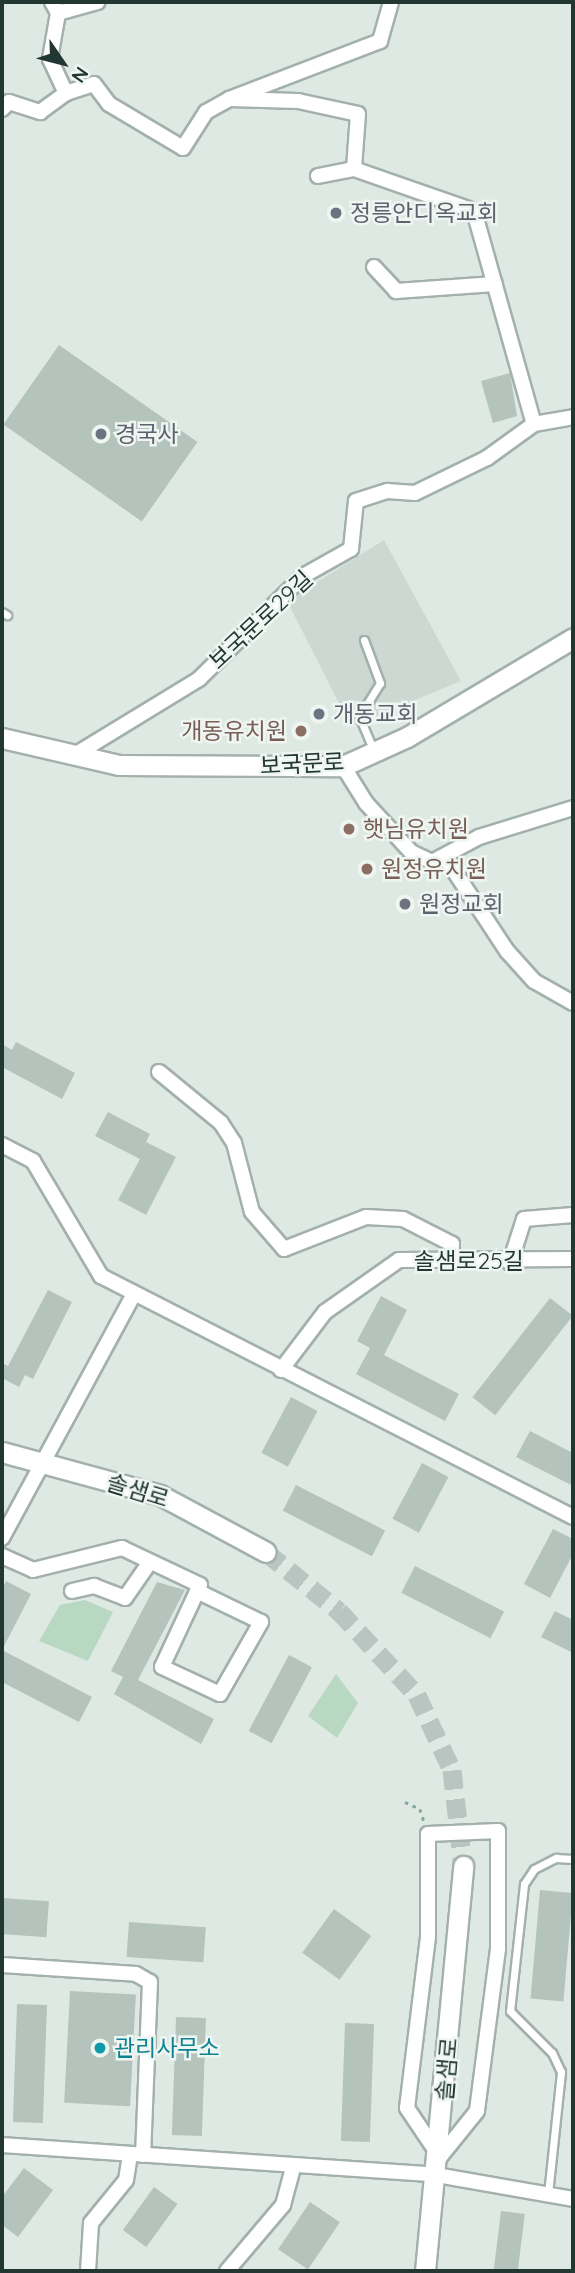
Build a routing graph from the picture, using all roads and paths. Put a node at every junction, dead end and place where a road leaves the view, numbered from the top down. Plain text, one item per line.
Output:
1 (98, 2) edge
2 (391, 2) edge
3 (55, 8) edge
4 (66, 93) junction
5 (229, 99) junction
6 (2, 109) edge
7 (354, 169) junction
8 (318, 177) dead end
9 (374, 267) dead end
10 (495, 284) junction
11 (573, 417) edge
12 (534, 424) junction
13 (573, 638) edge
14 (364, 640) dead end
15 (2, 738) edge
16 (375, 753) junction
17 (72, 757) junction
18 (343, 766) junction
19 (573, 808) edge
20 (445, 858) junction
21 (573, 1003) edge
22 (159, 1072) dead end
23 (2, 1145) edge
24 (573, 1215) edge
25 (573, 1259) edge
26 (452, 1262) junction
27 (510, 1263) junction
28 (133, 1296) junction
29 (281, 1370) junction
30 (2, 1452) edge
31 (43, 1467) junction
32 (573, 1517) edge
33 (2, 1538) edge
34 (266, 1552) tunnel mouth
35 (2, 1556) edge
36 (150, 1562) junction
37 (72, 1591) dead end
38 (197, 1591) junction
39 (405, 1802) dead end
40 (428, 1834) junction
41 (573, 1859) edge
42 (463, 1866) tunnel mouth
43 (2, 1965) edge
44 (2, 2145) edge
45 (136, 2155) junction
46 (438, 2166) junction
47 (293, 2167) junction
48 (548, 2194) junction
49 (573, 2199) edge
50 (88, 2271) edge
51 (227, 2271) edge
52 (425, 2271) edge

1 - 3 street
2 - 5 street
3 - 4 street
4 - 5 street
4 - 6 street
5 - 7 street
7 - 8 street
7 - 10 street
9 - 10 street
10 - 12 street
11 - 12 street, 보국문로29길
12 - 17 street, 보국문로29길
13 - 16 main road, 보국문로
14 - 16 lane
15 - 17 main road, 보국문로
16 - 18 main road, 보국문로
17 - 18 main road, 보국문로
18 - 20 street
19 - 20 street
20 - 21 street
22 - 26 street
23 - 28 street
24 - 27 street
25 - 27 street, 솔샘로25길
26 - 27 street, 솔샘로25길
26 - 29 street, 솔샘로25길
28 - 29 street
28 - 31 street
29 - 32 street
30 - 31 main road, 솔샘로
31 - 33 street
31 - 34 main road, 솔샘로
35 - 36 street
36 - 37 street
36 - 38 street
38 - 38 street
39 - 40 path
40 - 46 street
40 - 46 street
41 - 48 lane
42 - 46 main road, 솔샘로
43 - 45 street
44 - 45 street
45 - 47 street
45 - 50 street
46 - 47 street
46 - 48 street
46 - 52 main road, 솔샘로
47 - 51 street
48 - 49 street

